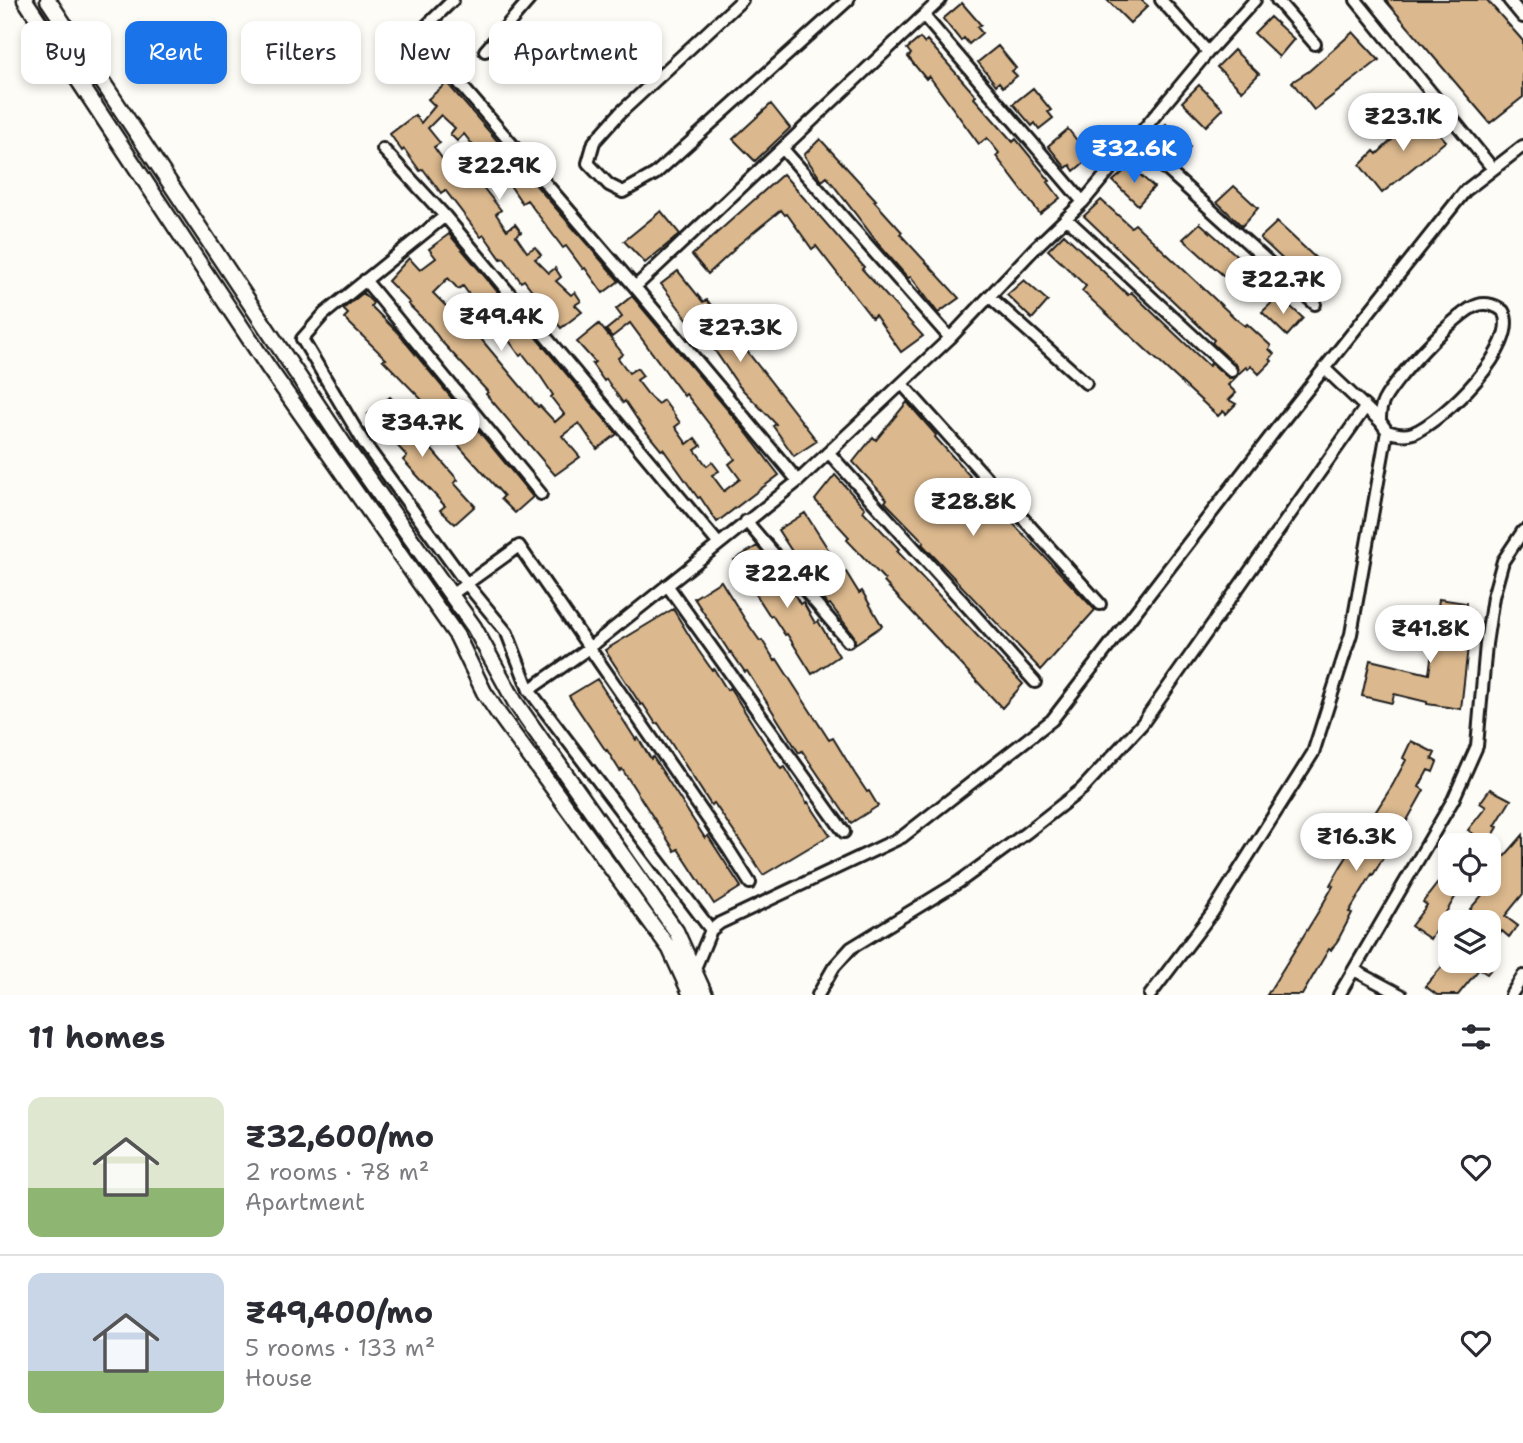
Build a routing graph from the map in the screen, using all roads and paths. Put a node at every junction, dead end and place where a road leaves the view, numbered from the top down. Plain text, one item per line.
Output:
1 (24, 0) edge
2 (48, 0) edge
3 (453, 0) edge
4 (529, 0) edge
5 (742, 0) edge
6 (848, 0) edge
7 (940, 0) edge
8 (1161, 0) edge
9 (1255, 0) edge
10 (1277, 0) edge
11 (1356, 0) edge
12 (1509, 0) edge
13 (924, 16) junction
14 (1523, 17) edge
15 (431, 21) edge
16 (1315, 44) dead end
17 (485, 51) dead end
18 (1208, 52) junction
19 (460, 84) edge
20 (1134, 140) junction
21 (1523, 146) edge
22 (383, 149) dead end
23 (783, 149) junction
24 (1493, 169) junction
25 (1083, 202) junction
26 (445, 216) junction
27 (1067, 219) junction
28 (365, 280) junction
29 (635, 287) junction
30 (990, 297) junction
31 (1315, 304) dead end
32 (950, 338) junction
33 (1324, 368) junction
34 (1231, 371) dead end
35 (1086, 383) dead end
36 (902, 384) junction
37 (1365, 408) junction
38 (1380, 421) junction
39 (1387, 431) junction
40 (830, 453) junction
41 (797, 481) junction
42 (541, 494) dead end
43 (746, 521) junction
44 (1523, 531) edge
45 (718, 543) junction
46 (466, 583) junction
47 (667, 585) junction
48 (451, 595) junction
49 (1100, 604) dead end
50 (848, 641) dead end
51 (589, 648) junction
52 (1034, 682) dead end
53 (529, 690) junction
54 (844, 832) dead end
55 (750, 883) dead end
56 (710, 930) junction
57 (695, 970) junction
58 (1354, 970) junction
59 (1523, 976) edge
60 (689, 991) edge
61 (705, 995) edge
62 (818, 995) edge
63 (1150, 995) edge
64 (1339, 995) edge
65 (1401, 995) edge
66 (1511, 995) edge

1 - 60 street
2 - 48 street
3 - 15 street
4 - 17 street
5 - 6 street
7 - 13 street
8 - 18 street
9 - 18 street
10 - 16 street
11 - 24 street
12 - 14 street
13 - 23 street
13 - 25 street
18 - 20 street
19 - 29 street
20 - 25 street
20 - 31 street
21 - 24 street
22 - 26 street
23 - 29 street
23 - 32 street
24 - 33 street
25 - 27 street
26 - 28 street
26 - 45 street
27 - 30 street
27 - 34 street
28 - 42 street
28 - 46 street
29 - 41 street
30 - 32 street
30 - 35 street
32 - 36 street
33 - 37 street
33 - 56 street
36 - 40 street
36 - 49 street
37 - 38 street
37 - 62 street
38 - 39 street
38 - 39 street
39 - 63 street
40 - 41 street
40 - 52 street
41 - 43 street
43 - 45 street
43 - 50 street
44 - 58 street
45 - 47 street
46 - 48 street
46 - 51 street
46 - 53 street
47 - 51 street
47 - 54 street
48 - 57 street
51 - 53 street
51 - 55 street
53 - 56 street
56 - 57 street
57 - 60 street
57 - 61 street
58 - 64 street
58 - 65 street
59 - 66 street

